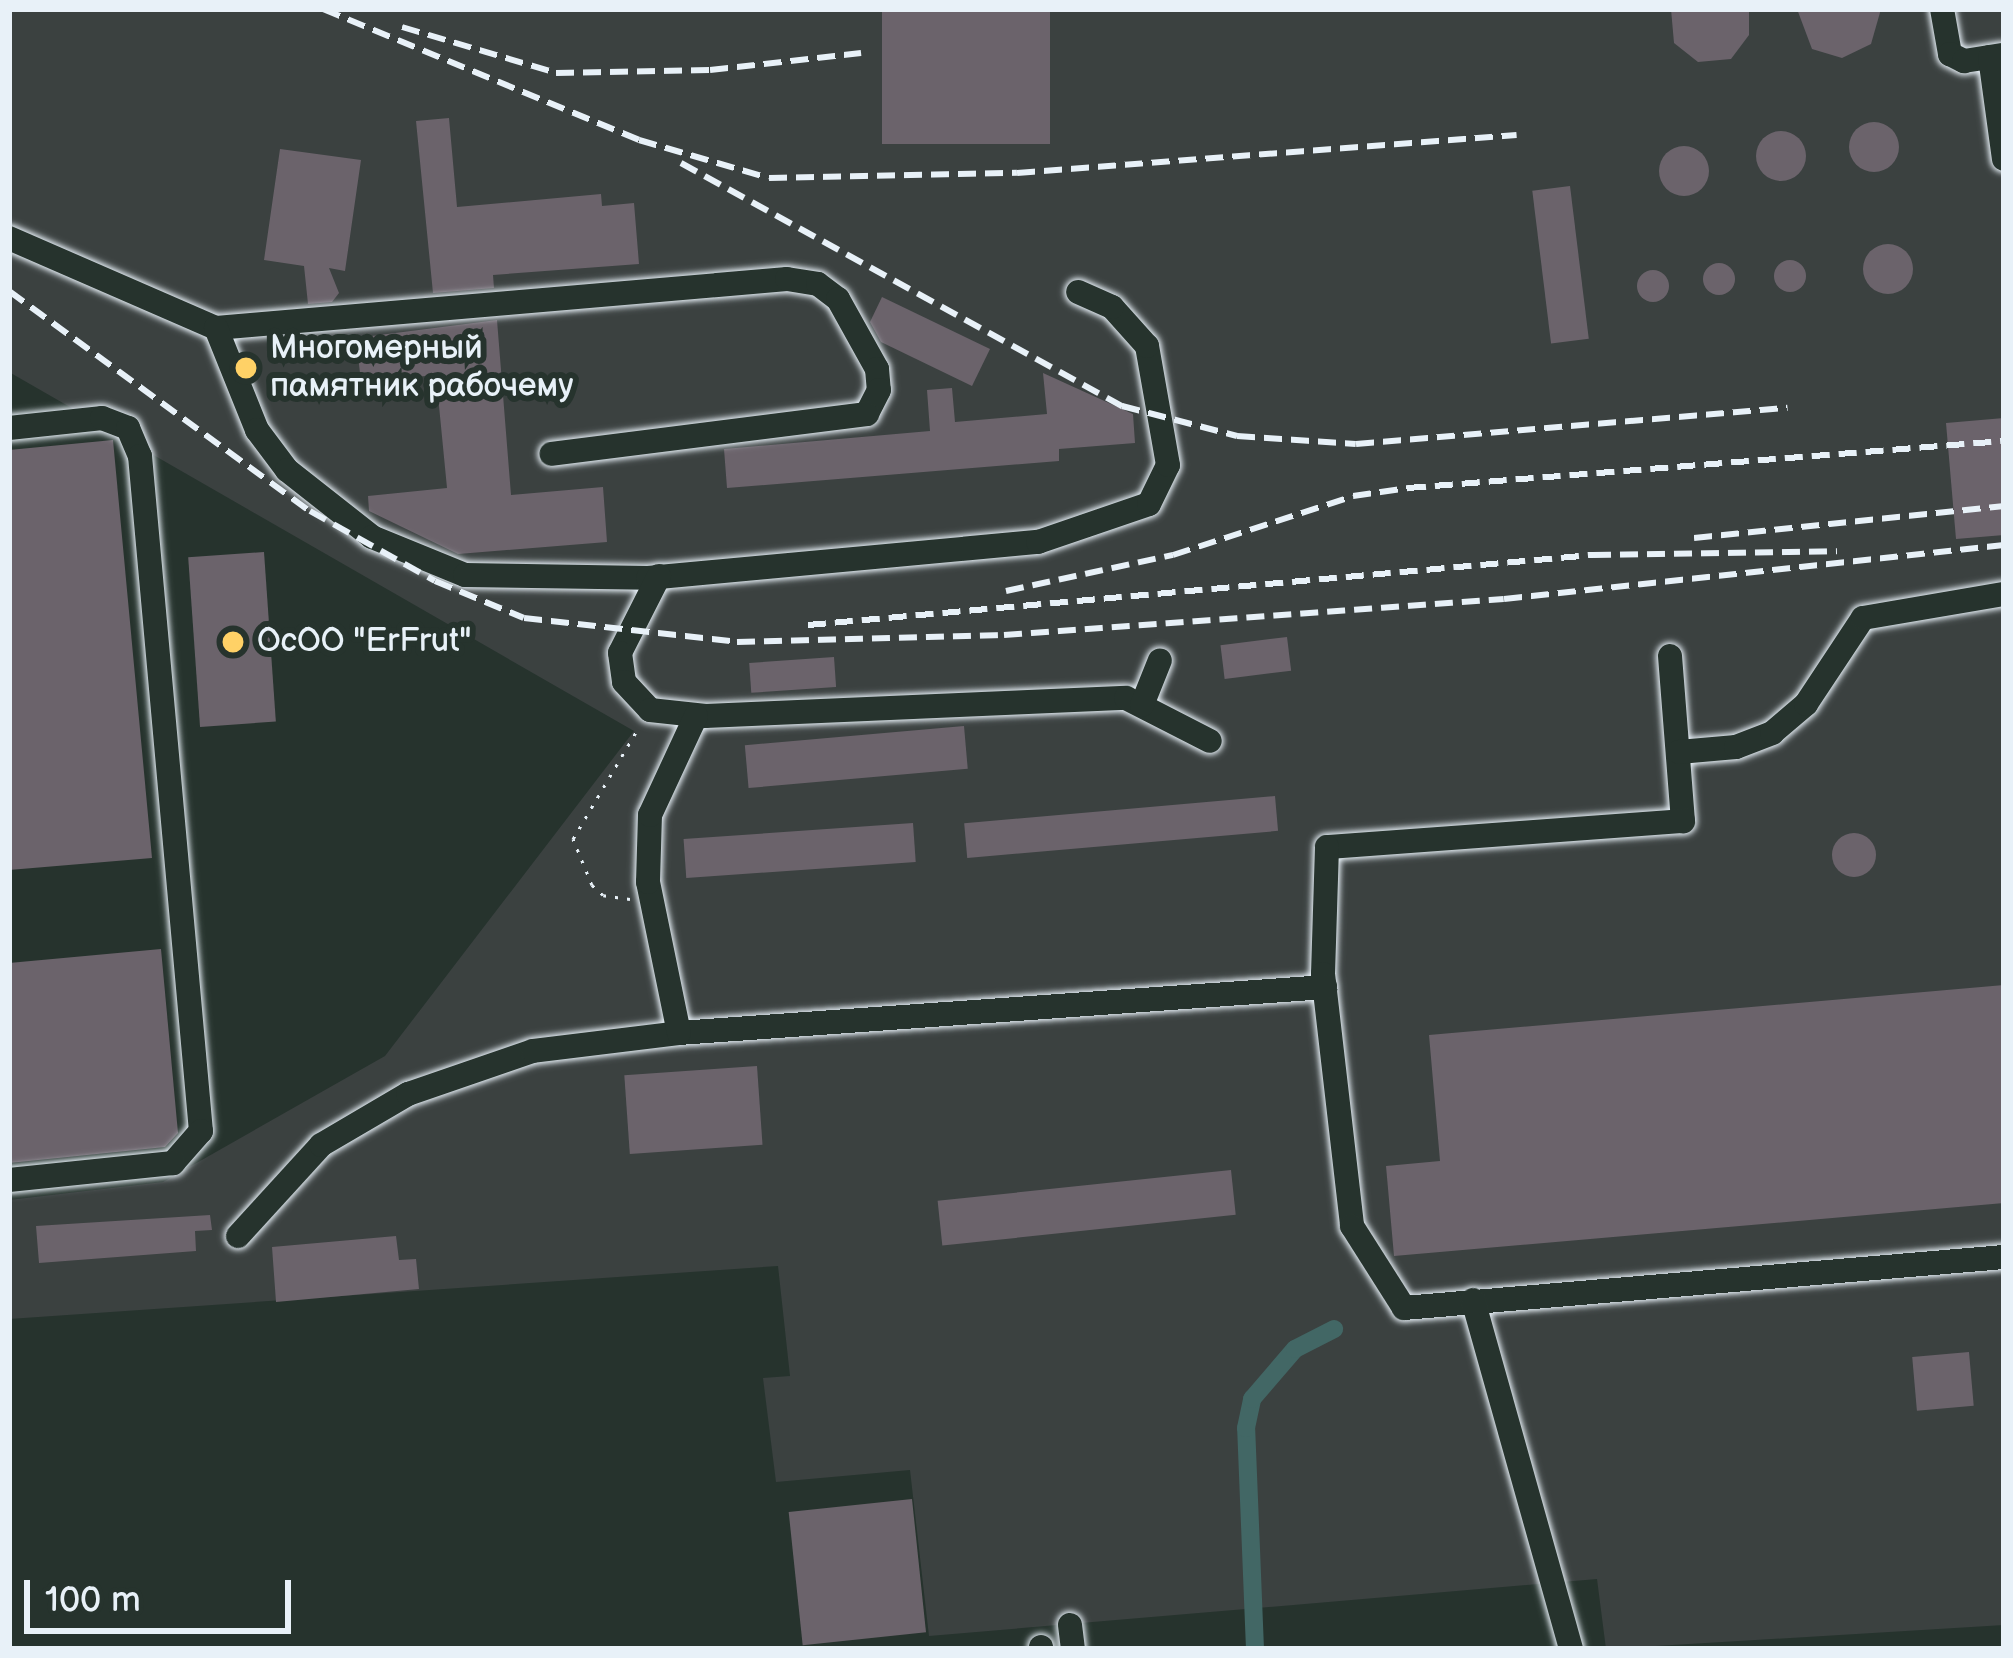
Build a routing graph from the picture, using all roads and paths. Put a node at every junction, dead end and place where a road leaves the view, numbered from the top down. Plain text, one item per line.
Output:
1 (1942, 9) edge
2 (1997, 56) edge
3 (2004, 160) edge
4 (9, 238) edge
5 (1078, 292) dead end
6 (216, 328) junction
7 (9, 428) edge
8 (552, 454) dead end
9 (659, 576) junction
10 (2004, 594) edge
11 (1670, 656) dead end
12 (1160, 659) dead end
13 (1142, 705) junction
14 (650, 710) junction
15 (696, 716) junction
16 (1210, 741) dead end
17 (1678, 752) junction
18 (655, 922) junction
19 (1325, 987) junction
20 (679, 1034) junction
21 (9, 1180) edge
22 (238, 1236) dead end
23 (2004, 1257) edge
24 (1473, 1300) junction
25 (1571, 1649) edge

1 - 2 lane
2 - 3 lane
4 - 6 lane
5 - 9 lane
6 - 8 lane
6 - 9 lane
7 - 21 lane
9 - 14 lane
10 - 17 lane
11 - 17 lane
12 - 13 lane
13 - 15 lane
13 - 16 lane
14 - 15 lane
14 - 18 path
15 - 18 lane
17 - 19 lane
18 - 20 lane
19 - 20 lane
19 - 24 lane
20 - 22 lane
23 - 24 lane
24 - 25 lane

